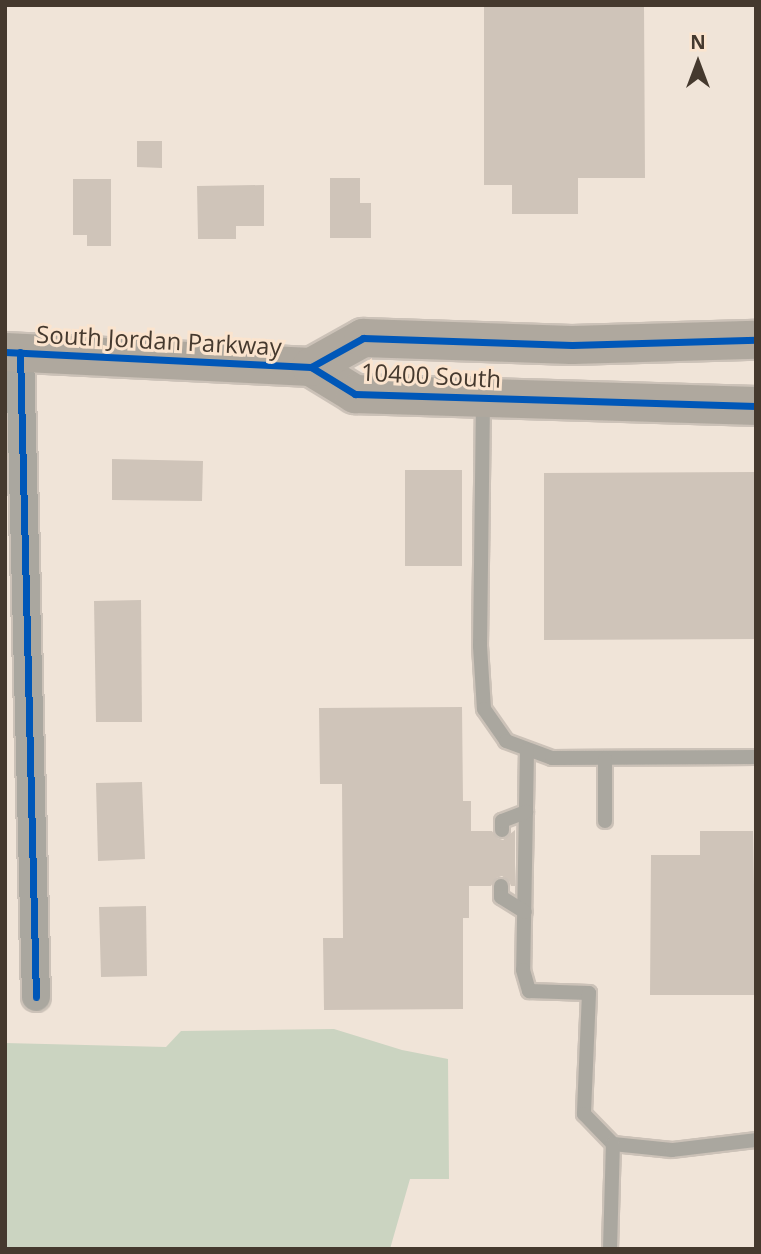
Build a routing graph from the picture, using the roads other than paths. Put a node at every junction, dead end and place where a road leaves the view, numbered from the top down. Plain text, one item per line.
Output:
1 (756, 340) edge
2 (13, 352) edge
3 (311, 367) junction
4 (483, 397) junction
5 (756, 407) edge
6 (527, 750) junction
7 (756, 757) edge
8 (605, 759) junction
9 (526, 812) junction
10 (605, 821) dead end
11 (502, 831) dead end
12 (501, 886) dead end
13 (524, 912) junction
14 (36, 998) dead end
15 (756, 1140) edge
16 (613, 1144) junction
17 (610, 1249) edge

1 - 3 main road, 10400 South
2 - 3 main road, South Jordan Parkway
2 - 14 street
3 - 4 main road, 10400 South
4 - 5 main road, 10400 South
4 - 6 lane
6 - 8 lane
6 - 9 lane
7 - 8 lane
8 - 10 lane
9 - 11 lane
9 - 13 lane
12 - 13 lane
13 - 16 lane
15 - 16 lane
16 - 17 lane

